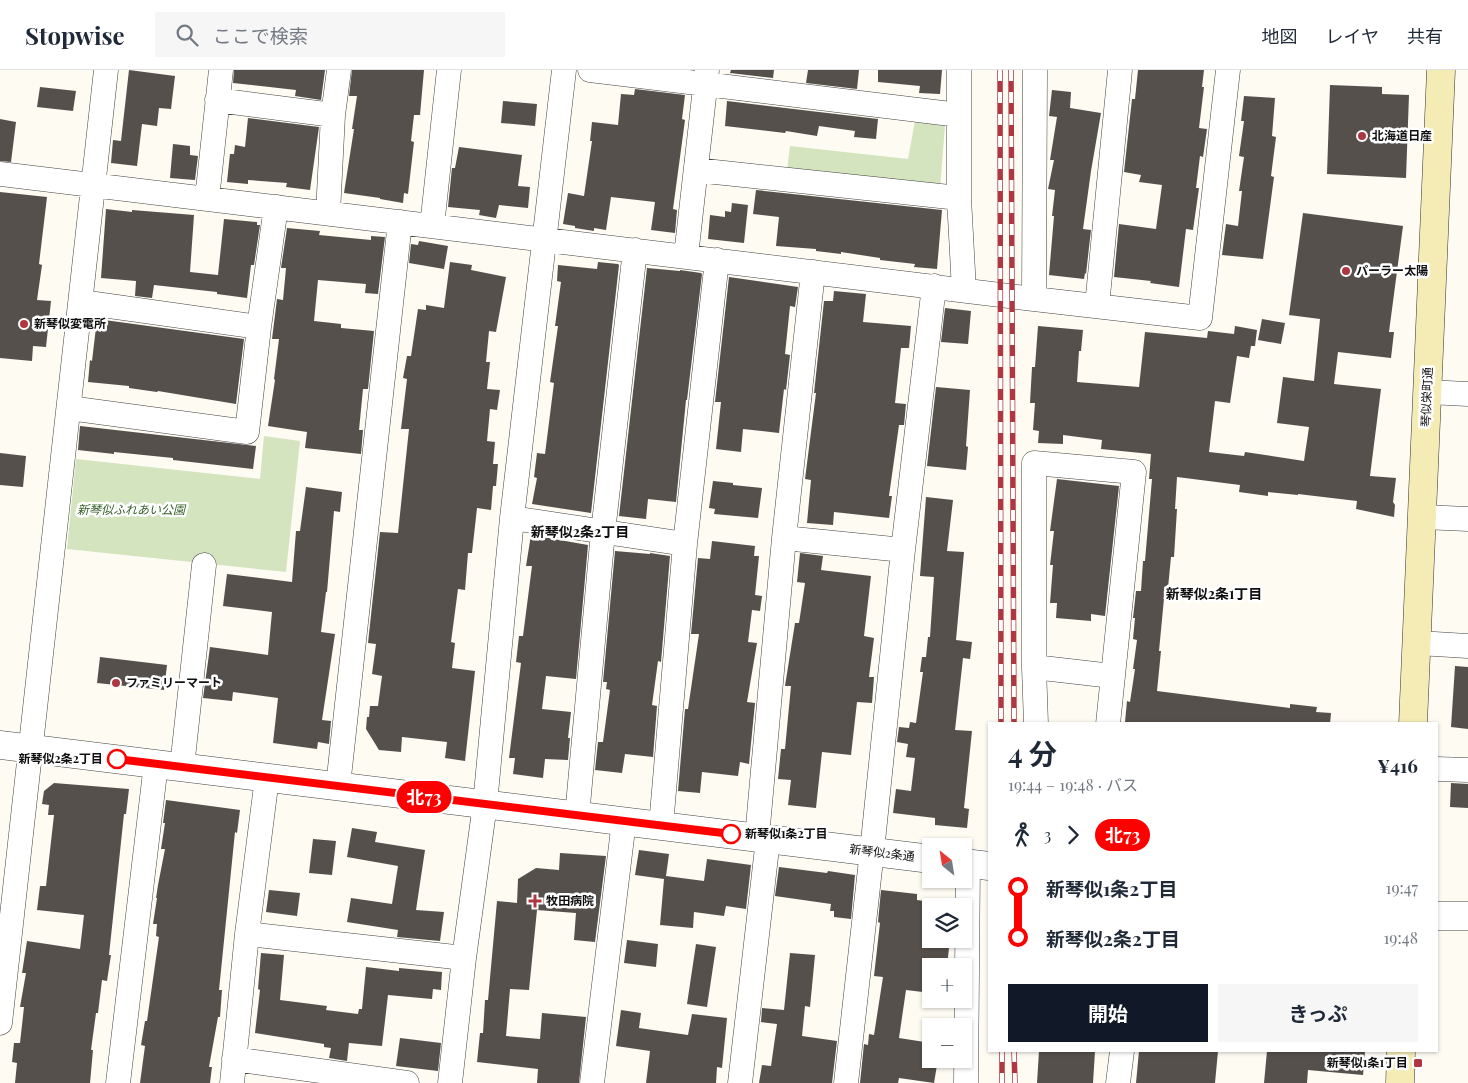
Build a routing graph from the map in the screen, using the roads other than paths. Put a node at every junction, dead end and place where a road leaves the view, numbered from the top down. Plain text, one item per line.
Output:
1 (106, 70) edge
2 (221, 70) edge
3 (339, 70) edge
4 (449, 70) edge
5 (564, 70) edge
6 (590, 70) edge
7 (959, 70) edge
8 (1034, 70) edge
9 (1120, 70) edge
10 (1228, 70) edge
11 (1441, 70) edge
12 (706, 77) edge
13 (217, 100) junction
14 (333, 115) junction
15 (959, 115) junction
16 (696, 170) junction
17 (0, 174) edge
18 (94, 185) junction
19 (207, 198) junction
20 (959, 198) junction
21 (276, 207) junction
22 (328, 213) junction
23 (400, 222) junction
24 (432, 226) junction
25 (545, 239) junction
26 (635, 250) junction
27 (686, 256) junction
28 (717, 260) junction
29 (813, 272) junction
30 (934, 286) junction
31 (964, 290) junction
32 (1034, 299) junction
33 (80, 302) junction
34 (1097, 306) junction
35 (259, 326) junction
36 (1428, 392) junction
37 (1468, 394) edge
38 (68, 408) junction
39 (1423, 517) junction
40 (512, 518) junction
41 (1468, 519) edge
42 (603, 532) junction
43 (784, 538) junction
44 (685, 544) junction
45 (903, 550) junction
46 (204, 565) dead end
47 (1418, 643) junction
48 (1468, 646) edge
49 (1034, 667) junction
50 (1112, 676) junction
51 (1036, 722) edge
52 (1108, 722) edge
53 (1413, 722) edge
54 (0, 745) edge
55 (30, 749) junction
56 (169, 766) junction
57 (1438, 769) edge
58 (1468, 770) edge
59 (267, 778) junction
60 (338, 786) junction
61 (485, 804) junction
62 (577, 816) junction
63 (624, 821) junction
64 (661, 826) junction
65 (762, 838) junction
66 (872, 852) junction
67 (922, 858) edge
68 (974, 864) edge
69 (1438, 916) edge
70 (1468, 916) edge
71 (246, 934) junction
72 (464, 958) junction
73 (0, 1023) edge
74 (1122, 1052) edge
75 (1401, 1052) edge
76 (234, 1059) junction
77 (118, 1083) edge
78 (232, 1083) edge
79 (407, 1083) edge
80 (450, 1083) edge
81 (592, 1083) edge
82 (740, 1083) edge
83 (846, 1083) edge
84 (966, 1083) edge
85 (1118, 1083) edge
86 (1400, 1083) edge

1 - 18 street
2 - 13 street
3 - 14 street
4 - 24 street
5 - 25 street
6 - 12 street
7 - 15 street
8 - 32 street
9 - 34 street
10 - 34 street
11 - 36 main road, 琴似栄町通
12 - 15 street
12 - 16 street
13 - 14 street
13 - 19 street
14 - 22 street
15 - 20 street
16 - 20 street
16 - 27 street
17 - 18 street
18 - 19 street
18 - 33 street
19 - 21 street
20 - 31 street
21 - 22 street
21 - 35 street
22 - 23 street
23 - 24 street
23 - 60 street
24 - 25 street
25 - 26 street
25 - 40 street
26 - 27 street
26 - 42 street
27 - 28 street
28 - 29 street
28 - 44 street
29 - 30 street
29 - 43 street
30 - 31 street
30 - 45 street
31 - 32 street
32 - 34 street
33 - 35 street
33 - 38 street
35 - 38 street
36 - 37 street
36 - 39 main road, 琴似栄町通
38 - 55 street
39 - 41 street
39 - 47 main road, 琴似栄町通
40 - 42 street
40 - 61 street
42 - 44 street
42 - 62 street
43 - 45 street
43 - 65 street
44 - 64 street
45 - 66 street
46 - 56 street
47 - 48 street
47 - 53 main road, 琴似栄町通
49 - 50 street
49 - 50 street
49 - 51 street
50 - 52 street
54 - 55 street, 新琴似2条通
55 - 56 street, 新琴似2条通
55 - 73 street
56 - 59 street, 新琴似2条通
56 - 77 street
57 - 58 street
59 - 60 street, 新琴似2条通
59 - 71 street
60 - 61 street, 新琴似2条通
61 - 62 street, 新琴似2条通
61 - 72 street
62 - 63 street, 新琴似2条通
63 - 64 street, 新琴似2条通
63 - 81 street
64 - 65 street, 新琴似2条通
65 - 66 street, 新琴似2条通
65 - 82 street
66 - 67 street, 新琴似2条通
66 - 83 street
68 - 84 street
69 - 70 street
71 - 72 street
71 - 76 street
72 - 80 street
74 - 85 street
75 - 86 main road
76 - 78 street
76 - 79 street

